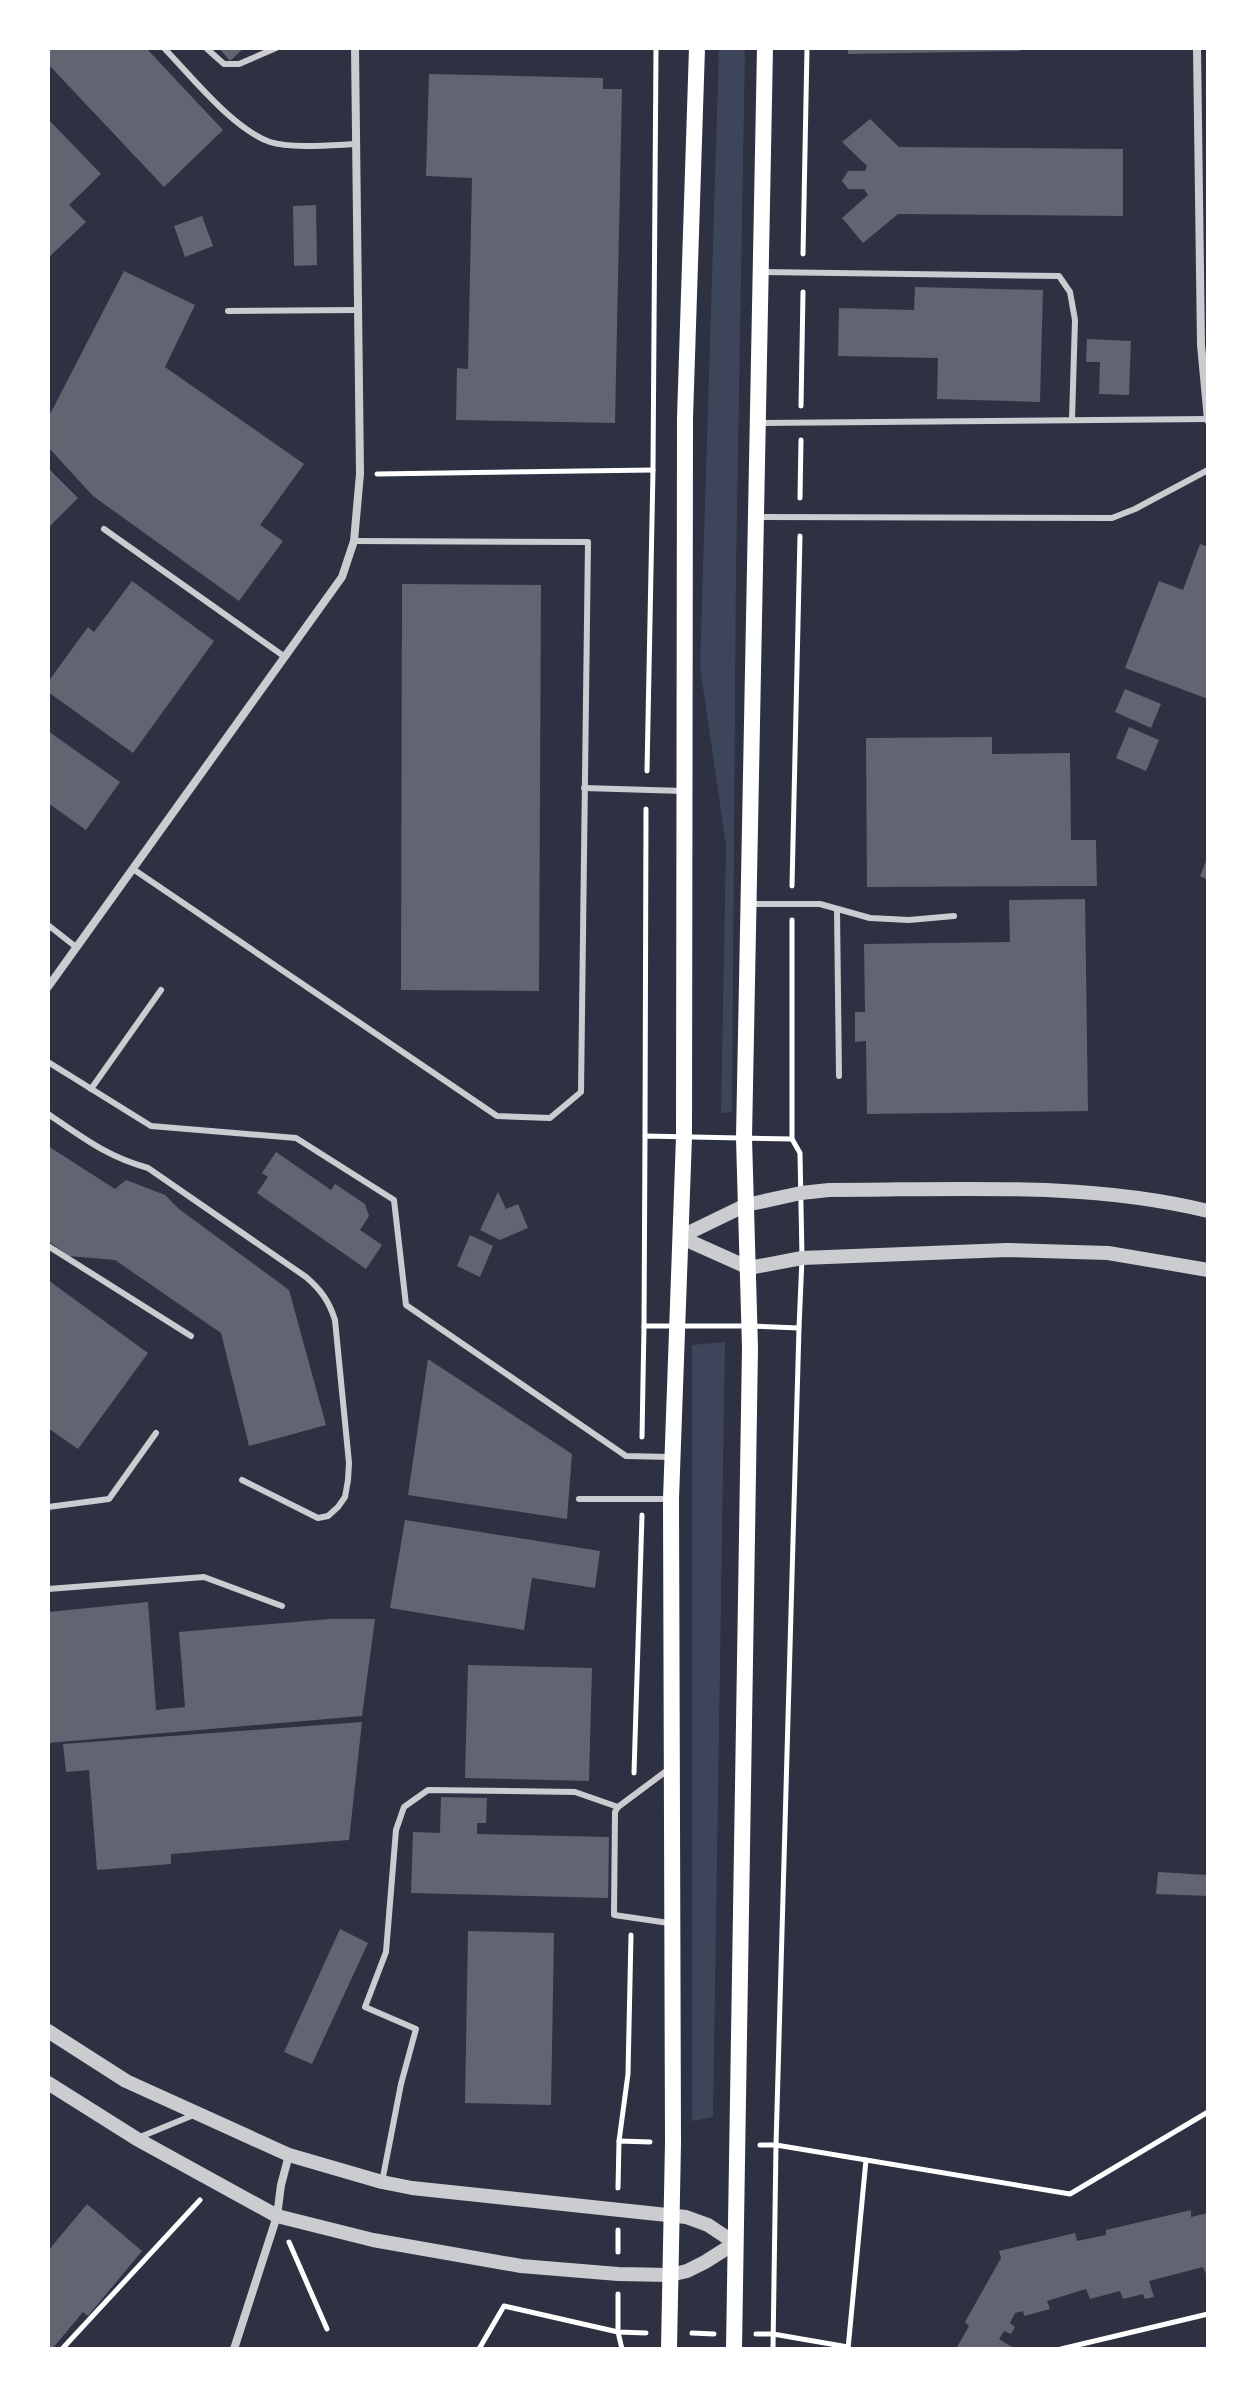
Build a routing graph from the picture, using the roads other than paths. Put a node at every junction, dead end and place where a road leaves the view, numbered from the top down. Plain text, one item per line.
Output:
1 (164, 48) edge
2 (206, 48) edge
3 (276, 48) edge
4 (355, 48) edge
5 (697, 48) edge
6 (765, 48) edge
7 (1197, 48) edge
8 (356, 144) junction
9 (760, 272) junction
10 (358, 310) junction
11 (228, 311) dead end
12 (1072, 419) junction
13 (1208, 419) edge
14 (758, 423) junction
15 (1208, 470) edge
16 (757, 517) junction
17 (104, 529) dead end
18 (354, 541) junction
19 (285, 657) junction
20 (584, 788) junction
21 (684, 791) junction
22 (133, 869) junction
23 (748, 904) junction
24 (837, 909) junction
25 (954, 916) dead end
26 (48, 925) edge
27 (76, 947) junction
28 (48, 987) edge
29 (161, 990) dead end
30 (48, 1062) edge
31 (839, 1076) dead end
32 (91, 1089) junction
33 (48, 1114) edge
34 (746, 1205) junction
35 (1208, 1211) edge
36 (680, 1237) junction
37 (48, 1246) edge
38 (749, 1268) junction
39 (1208, 1270) edge
40 (191, 1336) dead end
41 (156, 1433) dead end
42 (672, 1457) junction
43 (242, 1480) dead end
44 (579, 1499) dead end
45 (671, 1499) junction
46 (48, 1507) edge
47 (48, 1589) edge
48 (282, 1606) dead end
49 (672, 1766) junction
50 (618, 1807) junction
51 (672, 1923) junction
52 (48, 2031) edge
53 (48, 2083) edge
54 (196, 2114) junction
55 (137, 2139) junction
56 (289, 2155) junction
57 (382, 2182) junction
58 (671, 2214) junction
59 (277, 2216) junction
60 (735, 2243) junction
61 (670, 2275) junction
62 (234, 2349) edge
63 (669, 2349) edge
64 (734, 2349) edge

1 - 8 lane
2 - 3 lane
4 - 8 street
5 - 21 main road
6 - 9 main road
7 - 13 street
8 - 10 street
9 - 12 lane
9 - 14 main road
10 - 11 lane
10 - 18 street
12 - 13 lane
12 - 14 lane
14 - 16 main road
15 - 16 lane
16 - 23 main road
17 - 19 lane
18 - 19 street
18 - 20 lane
19 - 22 street
20 - 21 lane
20 - 22 lane
21 - 36 main road
22 - 27 street
23 - 24 lane
23 - 34 main road
24 - 25 lane
24 - 31 lane
26 - 27 lane
27 - 28 street
29 - 32 lane
30 - 32 lane
32 - 42 lane
33 - 43 lane
34 - 35 street
34 - 36 street
34 - 38 main road
36 - 38 street
36 - 42 main road
37 - 40 lane
38 - 39 street
38 - 60 main road
41 - 46 lane
42 - 45 main road
44 - 45 lane
45 - 49 main road
47 - 48 lane
49 - 50 lane
49 - 51 main road
50 - 51 lane
50 - 57 lane
51 - 58 main road
52 - 54 street
53 - 55 street
54 - 55 lane
54 - 56 street
55 - 59 street
56 - 57 street
56 - 59 street
57 - 58 street
58 - 60 street
58 - 61 main road
59 - 61 street
59 - 62 street
60 - 61 street
60 - 64 main road
61 - 63 main road

